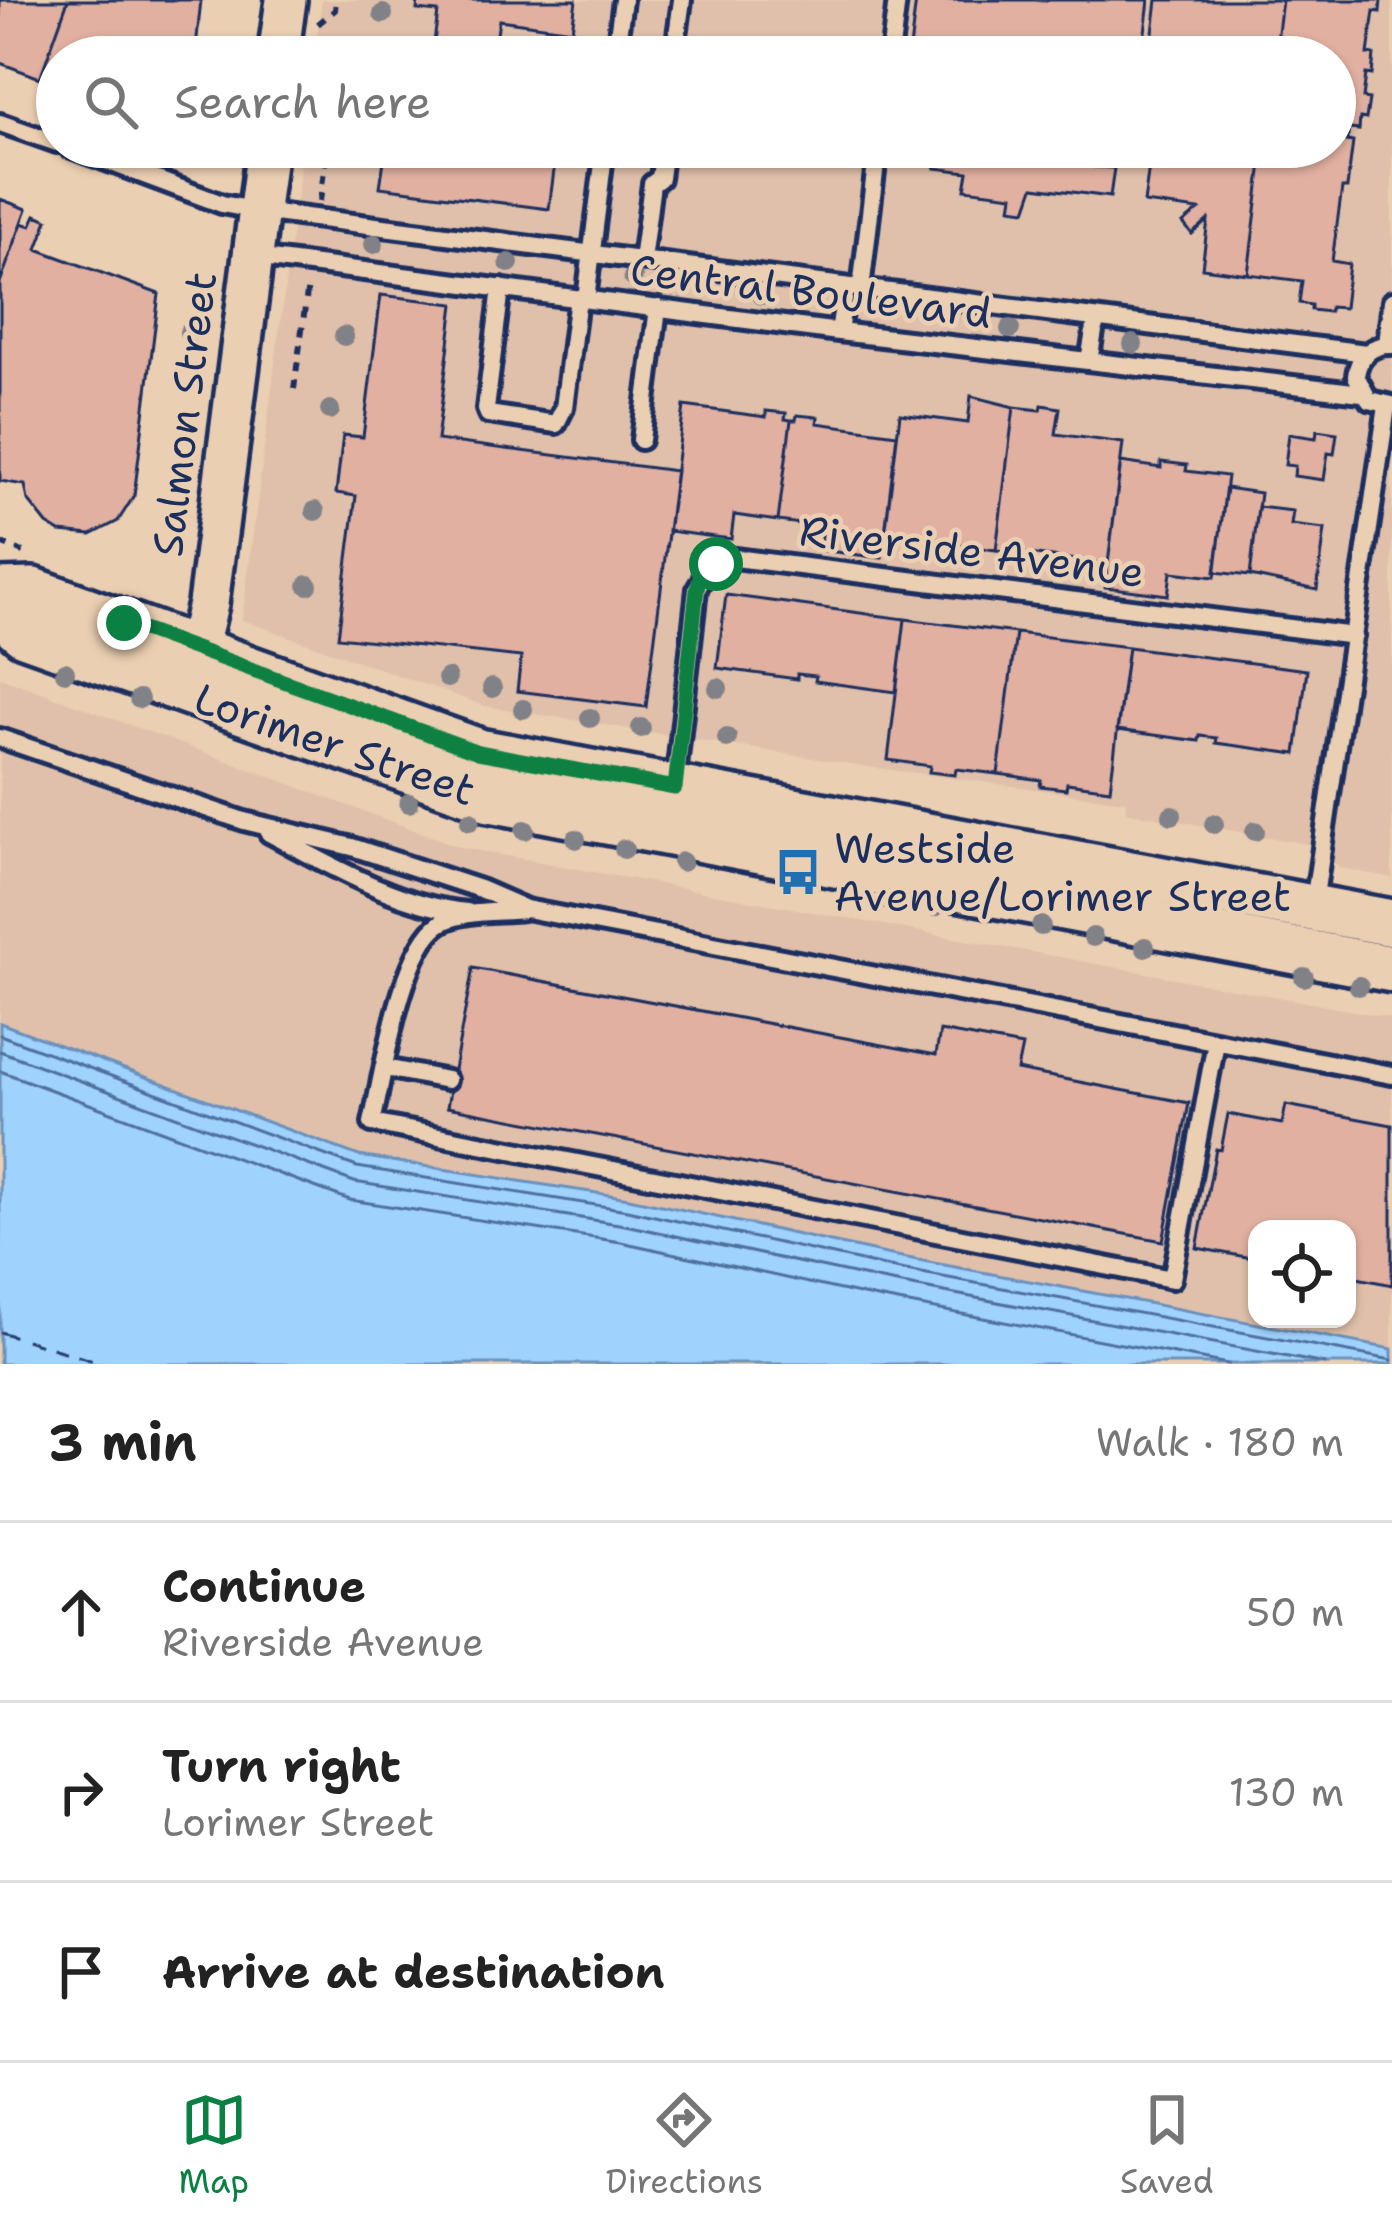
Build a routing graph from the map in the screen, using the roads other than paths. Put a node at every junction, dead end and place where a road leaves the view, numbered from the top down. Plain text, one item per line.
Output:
1 (286, 0) edge
2 (623, 0) edge
3 (682, 0) edge
4 (897, 0) edge
5 (281, 36) edge
6 (618, 36) edge
7 (677, 36) edge
8 (893, 36) edge
9 (0, 123) edge
10 (36, 136) edge
11 (125, 168) edge
12 (264, 168) edge
13 (602, 168) edge
14 (661, 168) edge
15 (876, 168) edge
16 (259, 211) junction
17 (592, 254) junction
18 (252, 257) junction
19 (642, 261) junction
20 (501, 288) junction
21 (854, 288) junction
22 (582, 298) junction
23 (1392, 301) edge
24 (658, 308) junction
25 (1096, 319) junction
26 (839, 332) junction
27 (1389, 345) edge
28 (1366, 353) junction
29 (1089, 361) junction
30 (1361, 393) junction
31 (1390, 405) edge
32 (641, 440) dead end
33 (0, 592) edge
34 (0, 613) edge
35 (1354, 635) junction
36 (192, 670) junction
37 (0, 738) edge
38 (675, 788) junction
39 (244, 820) junction
40 (667, 833) junction
41 (1313, 908) junction
42 (526, 909) junction
43 (492, 913) junction
44 (1392, 922) edge
45 (1305, 953) junction
46 (1392, 969) edge
47 (1216, 1042) junction
48 (385, 1068) junction
49 (1392, 1075) edge
50 (447, 1080) dead end

1 - 5 street
2 - 6 lane
3 - 7 lane
4 - 8 lane
9 - 10 lane
11 - 16 lane, Central Boulevard
12 - 16 street, Salmon Street
13 - 17 lane
14 - 19 lane
15 - 21 lane
16 - 17 lane, Central Boulevard
16 - 18 street, Salmon Street
17 - 19 lane, Central Boulevard
17 - 22 lane
18 - 20 lane, Central Boulevard
18 - 36 street, Salmon Street
19 - 21 lane, Central Boulevard
20 - 22 lane, Central Boulevard
20 - 22 lane
21 - 25 lane, Central Boulevard
21 - 26 lane
22 - 24 lane, Central Boulevard
23 - 27 lane
24 - 26 lane, Central Boulevard
24 - 32 lane
25 - 28 lane, Central Boulevard
25 - 29 lane
26 - 29 lane, Central Boulevard
27 - 28 lane
28 - 30 lane
29 - 30 lane, Central Boulevard
30 - 31 lane, Central Boulevard
31 - 35 lane
33 - 36 main road, Lorimer Street
34 - 36 main road, Lorimer Street
35 - 38 lane, Riverside Avenue
35 - 41 lane
36 - 38 main road, Lorimer Street
36 - 40 main road, Lorimer Street
37 - 39 lane
38 - 40 lane, Riverside Avenue
38 - 41 main road, Lorimer Street
39 - 42 lane
39 - 43 lane
40 - 45 main road, Lorimer Street
41 - 44 main road, Lorimer Street
41 - 45 lane
42 - 43 lane
42 - 47 lane
43 - 48 lane
45 - 46 main road, Lorimer Street
47 - 48 lane
47 - 49 lane
48 - 50 lane

